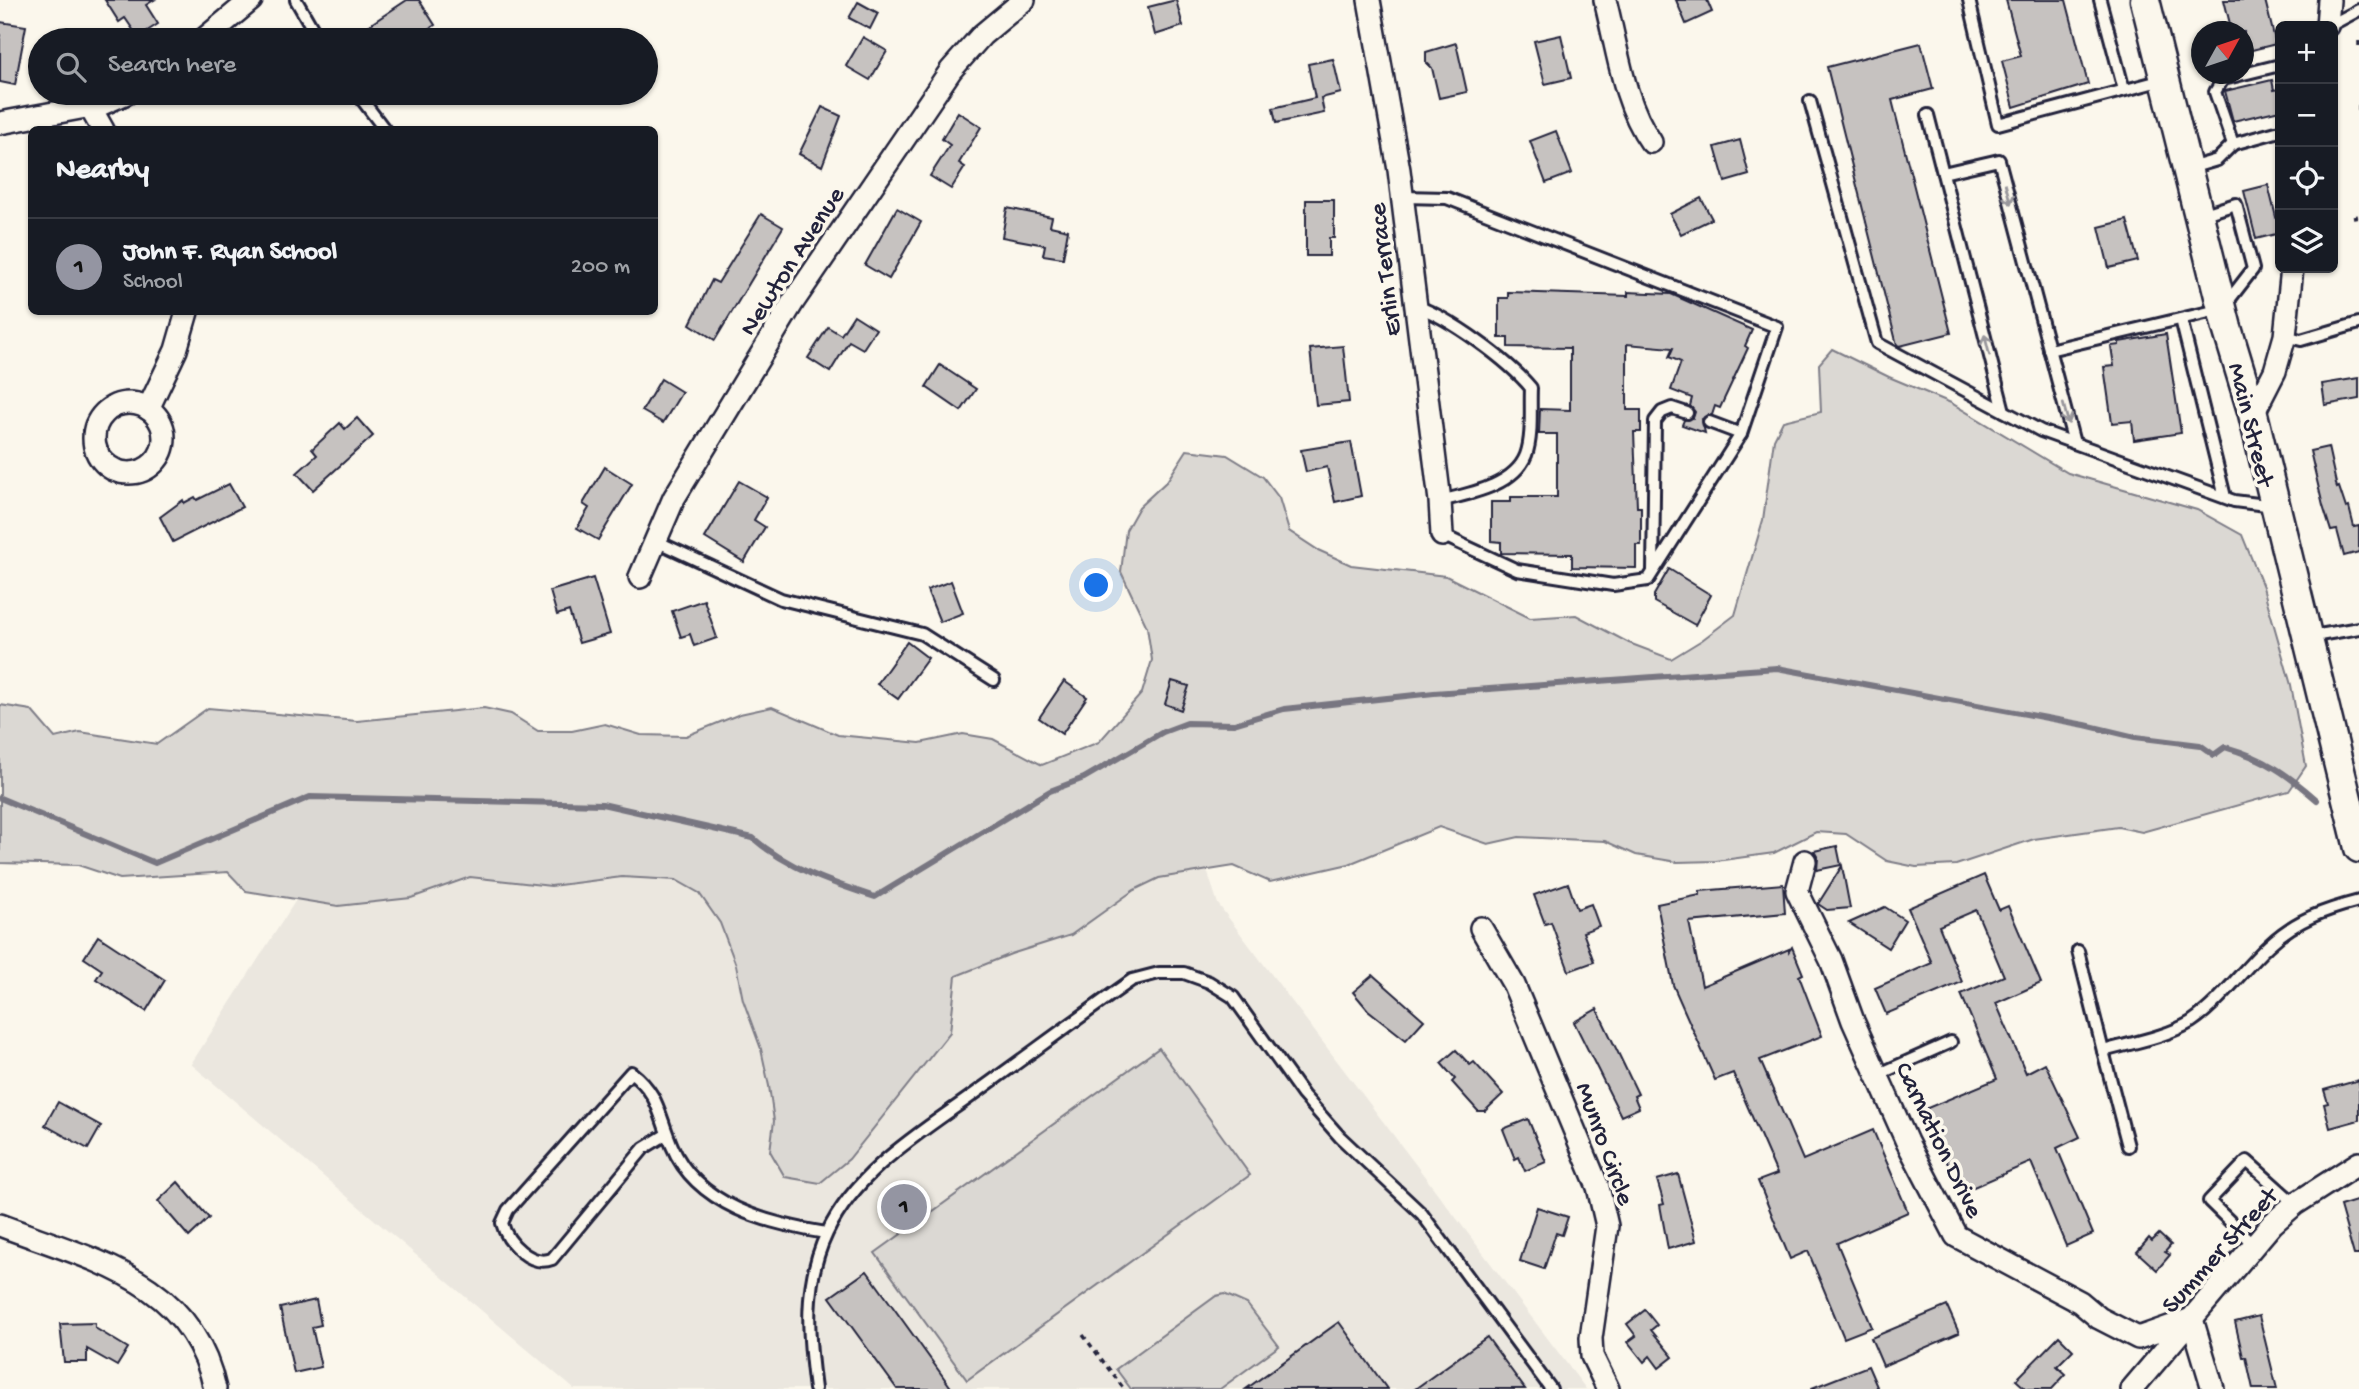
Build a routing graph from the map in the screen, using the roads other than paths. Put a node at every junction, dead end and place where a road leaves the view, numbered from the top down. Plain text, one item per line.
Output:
1 (251, 0) edge
2 (296, 0) edge
3 (1024, 0) edge
4 (1369, 0) edge
5 (1605, 0) edge
6 (1969, 0) edge
7 (2099, 0) edge
8 (2145, 0) edge
9 (2329, 0) edge
10 (2359, 10) edge
11 (2328, 21) edge
12 (2338, 21) edge
13 (217, 28) edge
14 (313, 28) edge
15 (2275, 66) edge
16 (2166, 80) junction
17 (2124, 90) junction
18 (1810, 102) dead end
19 (95, 105) edge
20 (366, 105) edge
21 (90, 107) junction
22 (1928, 115) dead end
23 (0, 123) edge
24 (101, 126) edge
25 (382, 126) edge
26 (2275, 132) edge
27 (1651, 142) dead end
28 (2232, 144) junction
29 (2187, 169) junction
30 (1943, 173) junction
31 (1403, 197) junction
32 (2199, 216) junction
33 (2291, 273) edge
34 (1416, 306) junction
35 (2222, 309) junction
36 (186, 315) edge
37 (2181, 319) junction
38 (2359, 323) edge
39 (2285, 335) junction
40 (2049, 350) junction
41 (148, 408) dead end
42 (2004, 411) junction
43 (1687, 413) dead end
44 (2253, 414) junction
45 (1709, 422) dead end
46 (1741, 434) junction
47 (2074, 443) junction
48 (2224, 497) junction
49 (1440, 501) junction
50 (2274, 506) junction
51 (1442, 535) joint
52 (656, 541) junction
53 (1653, 571) junction
54 (640, 577) dead end
55 (2359, 628) edge
56 (2308, 637) junction
57 (994, 680) dead end
58 (2359, 848) edge
59 (1805, 861) dead end
60 (2359, 901) edge
61 (1480, 928) dead end
62 (2078, 951) dead end
63 (1951, 1042) dead end
64 (2103, 1051) junction
65 (1877, 1075) junction
66 (667, 1134) junction
67 (2128, 1146) dead end
68 (2359, 1163) edge
69 (2295, 1204) junction
70 (0, 1225) edge
71 (827, 1233) junction
72 (2254, 1245) junction
73 (2192, 1319) junction
74 (215, 1389) edge
75 (815, 1389) edge
76 (1550, 1389) edge
77 (1608, 1389) edge
78 (2132, 1389) edge
79 (2213, 1389) edge

1 - 13 street
2 - 14 lane
3 - 52 street, Newton Avenue
4 - 31 street, Erlin Terrace
5 - 27 street
6 - 17 lane
7 - 17 lane
8 - 16 main road, Main Street
9 - 11 street
10 - 12 lane
15 - 28 lane
16 - 17 lane
16 - 29 main road, Main Street
18 - 42 lane
19 - 21 street
20 - 25 lane
21 - 23 street
21 - 24 street
22 - 30 lane
26 - 28 lane
28 - 29 lane
29 - 32 main road, Main Street
30 -> 40 lane
42 -> 30 lane
31 - 34 street, Erlin Terrace
31 - 46 lane
32 - 35 main road, Main Street
32 - 35 lane
33 - 39 street
34 - 49 street, Erlin Terrace
34 - 49 lane
35 - 37 lane
35 - 44 main road, Main Street
36 - 41 street
37 - 40 lane
37 - 48 lane
38 - 39 lane
39 - 44 street
40 -> 47 lane
42 - 47 lane
43 - 53 lane
44 - 50 main road, Main Street
45 - 46 lane
46 - 53 lane
47 - 48 lane
48 - 50 lane
49 - 51 street, Erlin Terrace
50 - 56 main road, Main Street
51 - 53 lane
52 - 54 street, Newton Avenue
52 - 57 lane
55 - 56 lane
56 - 58 main road, Main Street
59 - 65 street, Carnation Drive
60 - 64 lane
61 - 77 street, Munro Circle
62 - 64 lane
63 - 65 lane
64 - 67 lane
65 - 73 street, Carnation Drive
66 - 66 lane
66 - 71 lane
68 - 69 street, Summer Street
69 - 72 street, Summer Street
69 - 72 lane
70 - 74 street
71 - 75 lane
71 - 76 lane
72 - 73 street, Summer Street
73 - 78 street, Summer Street
73 - 79 street

